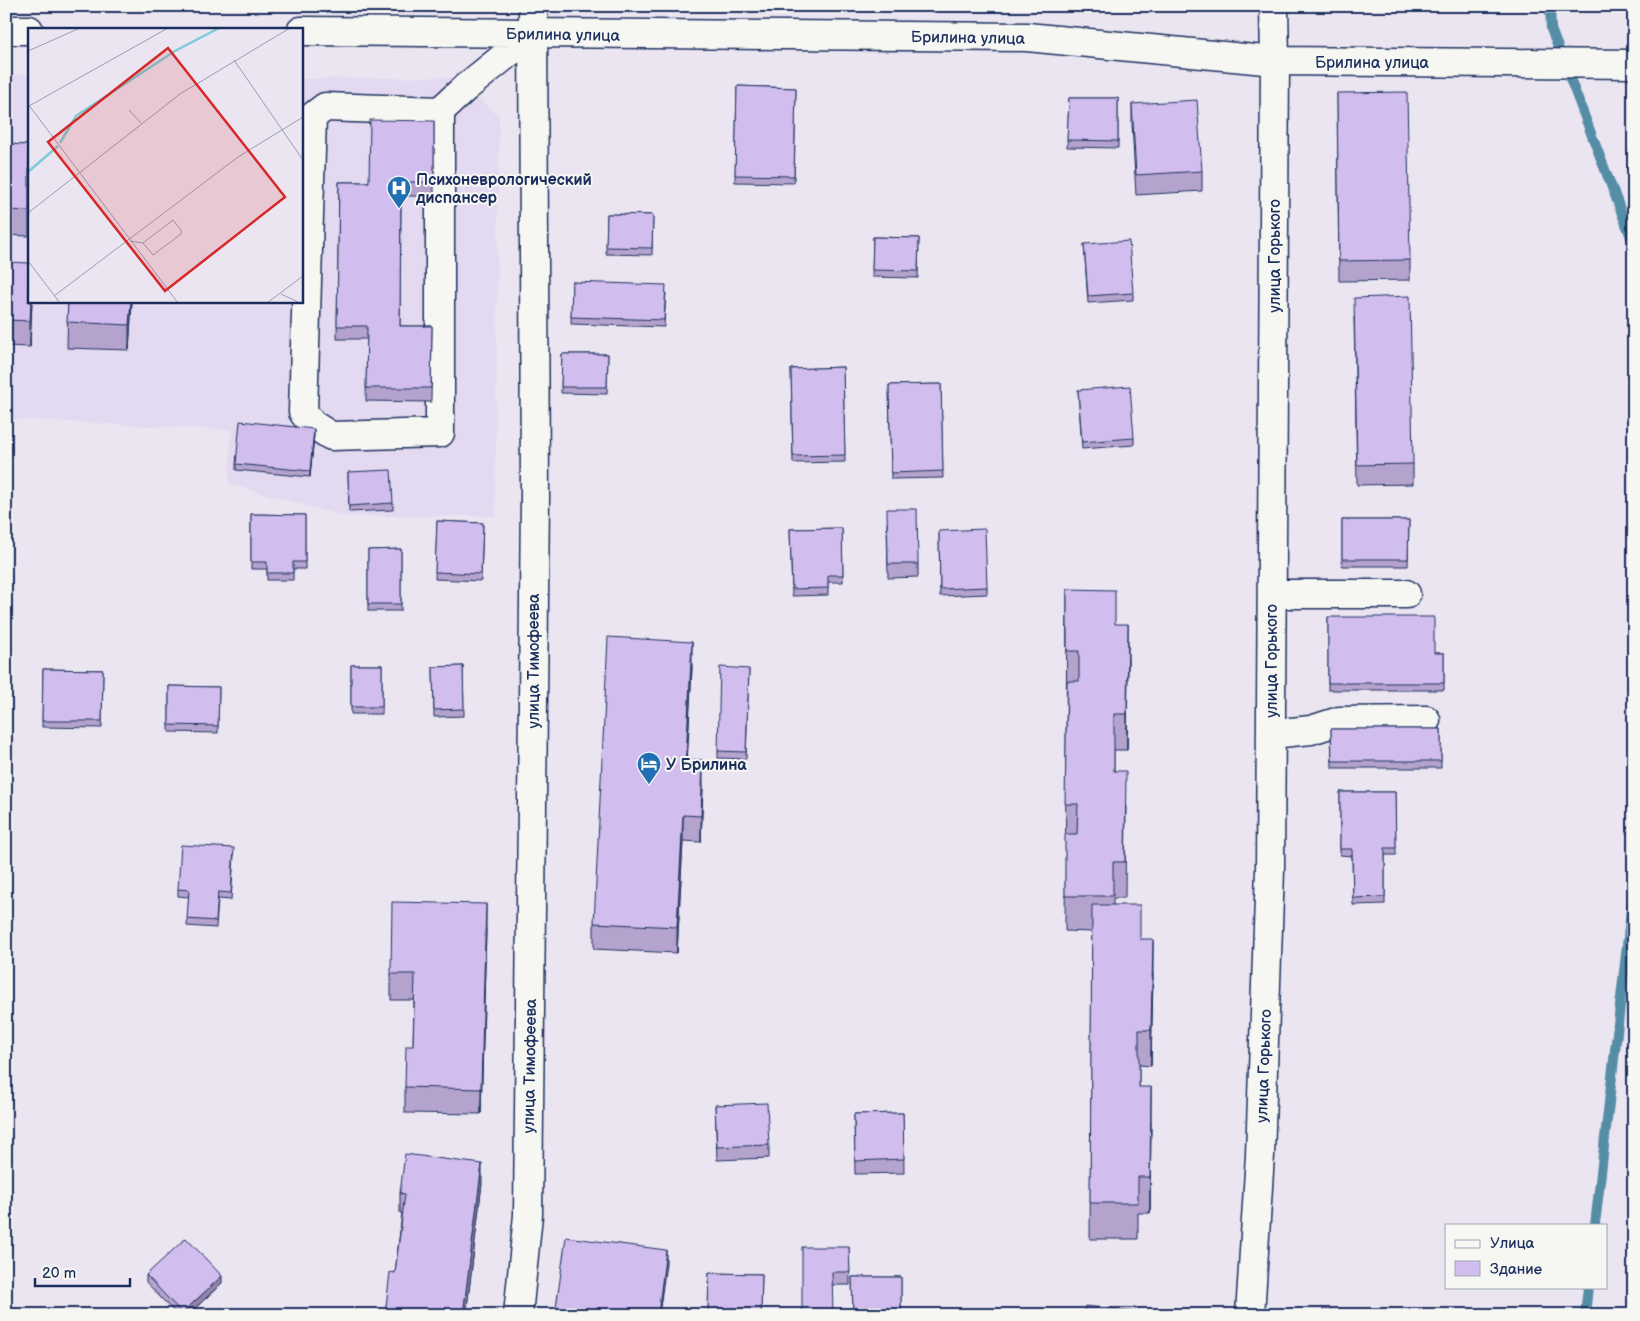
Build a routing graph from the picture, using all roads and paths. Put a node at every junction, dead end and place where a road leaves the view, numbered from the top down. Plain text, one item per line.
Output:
1 (532, 6) edge
2 (1274, 6) edge
3 (6, 30) edge
4 (28, 30) edge
5 (302, 31) edge
6 (532, 34) junction
7 (1275, 61) junction
8 (1634, 64) edge
9 (440, 111) junction
10 (1272, 594) junction
11 (1406, 594) dead end
12 (1426, 720) dead end
13 (1271, 734) junction
14 (518, 1315) edge
15 (1250, 1315) edge

1 - 6 street, улица Тимофеева
2 - 7 street, улица Горького
3 - 4 street
5 - 6 street, Брилина улица
6 - 7 street, Брилина улица
6 - 9 street
6 - 14 street, улица Тимофеева
7 - 8 street, Брилина улица
7 - 10 street, улица Горького
9 - 9 street
10 - 11 street
10 - 13 street, улица Горького
12 - 13 street
13 - 15 street, улица Горького

